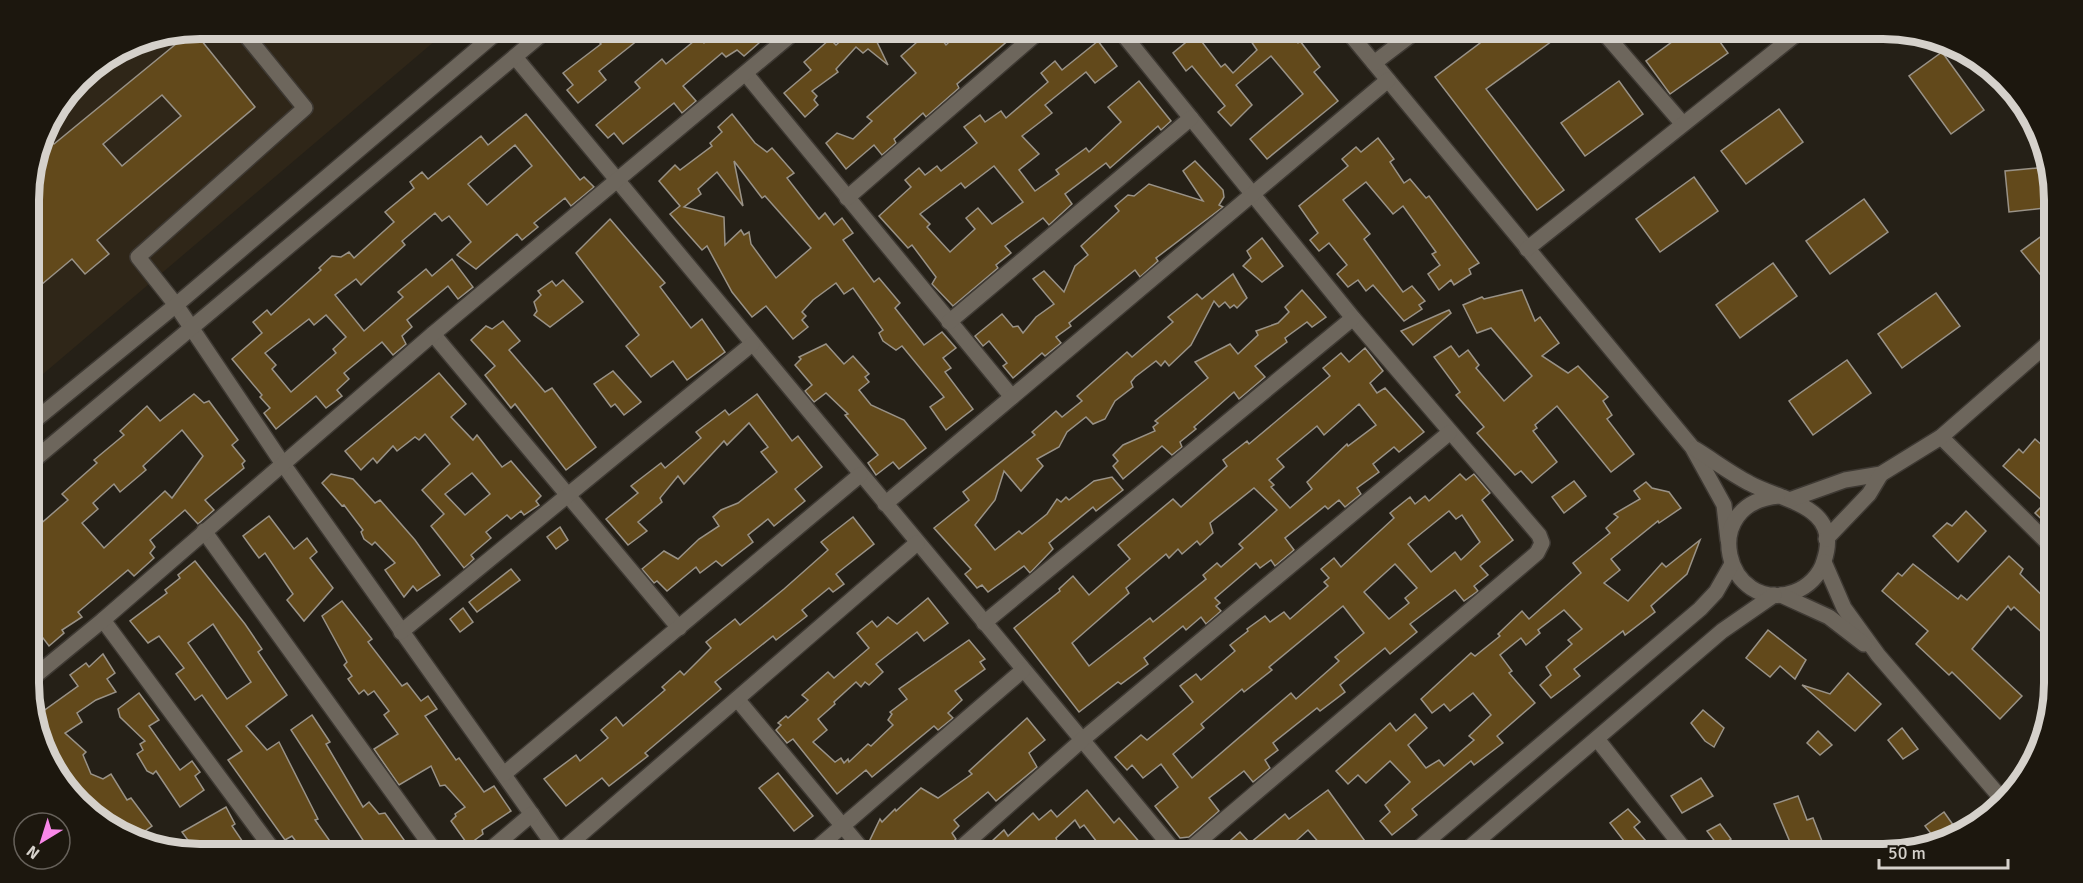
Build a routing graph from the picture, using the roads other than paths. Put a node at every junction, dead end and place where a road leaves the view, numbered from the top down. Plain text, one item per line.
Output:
1 (249, 39) edge
2 (489, 39) edge
3 (536, 39) edge
4 (786, 39) edge
5 (1030, 39) edge
6 (1127, 39) edge
7 (1354, 39) edge
8 (1406, 39) edge
9 (1609, 39) edge
10 (1790, 39) edge
11 (515, 57) junction
12 (1374, 63) junction
13 (746, 74) junction
14 (1388, 80) junction
15 (1191, 118) junction
16 (1682, 123) junction
17 (617, 182) junction
18 (1253, 195) junction
19 (847, 198) junction
20 (1527, 249) junction
21 (176, 305) junction
22 (1353, 318) junction
23 (949, 321) junction
24 (192, 328) junction
25 (433, 334) junction
26 (752, 344) junction
27 (2044, 348) edge
28 (1011, 397) junction
29 (39, 417) edge
30 (1449, 433) junction
31 (1941, 437) junction
32 (1692, 447) junction
33 (39, 456) edge
34 (283, 464) junction
35 (1881, 474) junction
36 (860, 475) junction
37 (567, 495) junction
38 (1786, 497) junction
39 (885, 504) junction
40 (204, 531) junction
41 (1826, 539) junction
42 (2044, 539) edge
43 (1728, 540) junction
44 (917, 543) junction
45 (1824, 562) junction
46 (1732, 564) junction
47 (1778, 595) junction
48 (103, 620) junction
49 (984, 623) junction
50 (679, 628) junction
51 (401, 632) junction
52 (1878, 655) junction
53 (1023, 670) junction
54 (39, 673) edge
55 (737, 699) junction
56 (1597, 739) junction
57 (1082, 740) junction
58 (504, 774) junction
59 (1998, 795) edge
60 (532, 814) junction
61 (842, 826) junction
62 (268, 844) edge
63 (430, 844) edge
64 (497, 844) edge
65 (552, 844) edge
66 (570, 844) edge
67 (821, 844) edge
68 (857, 844) edge
69 (965, 844) edge
70 (1169, 844) edge
71 (1196, 844) edge
72 (1424, 844) edge
73 (1474, 844) edge
74 (1680, 844) edge

1 - 21 street
2 - 21 street
3 - 11 street
4 - 13 street
5 - 19 street
6 - 15 street
7 - 12 street
8 - 12 street
9 - 16 street
10 - 16 street
11 - 17 street
11 - 24 street
12 - 14 street
13 - 17 street
13 - 19 street
14 - 18 street
14 - 20 street
15 - 18 street
15 - 23 street
16 - 20 street
17 - 25 street
17 - 26 street
18 - 22 street
18 - 28 street
19 - 23 street
20 - 32 street
21 - 24 street
21 - 29 street
22 - 30 street
22 - 49 street
23 - 28 street
24 - 33 street
24 - 34 street
25 - 34 street
25 - 37 street
26 - 36 street
26 - 37 street
27 - 31 street
28 - 39 street
30 - 57 street
30 - 71 street
31 - 35 street
31 - 42 street
32 - 38 street
32 - 43 street
34 - 40 street
34 - 51 street
35 - 38 street
35 - 41 street
36 - 39 street
36 - 50 street
37 - 50 street
37 - 51 street
38 - 41 street
38 - 43 street
39 - 44 street
40 - 48 street
40 - 63 street
41 - 45 street
43 - 46 street
44 - 49 street
44 - 55 street
45 - 47 street
45 - 52 street
46 - 47 street
46 - 72 street
47 - 52 street
47 - 56 street
48 - 54 street
48 - 62 street
49 - 53 street
50 - 58 street
51 - 58 street
52 - 59 street
53 - 57 street
53 - 61 street
55 - 61 street
55 - 66 street
56 - 73 street
56 - 74 street
57 - 69 street
57 - 70 street
58 - 60 street
60 - 64 street
60 - 65 street
61 - 67 street
61 - 68 street

